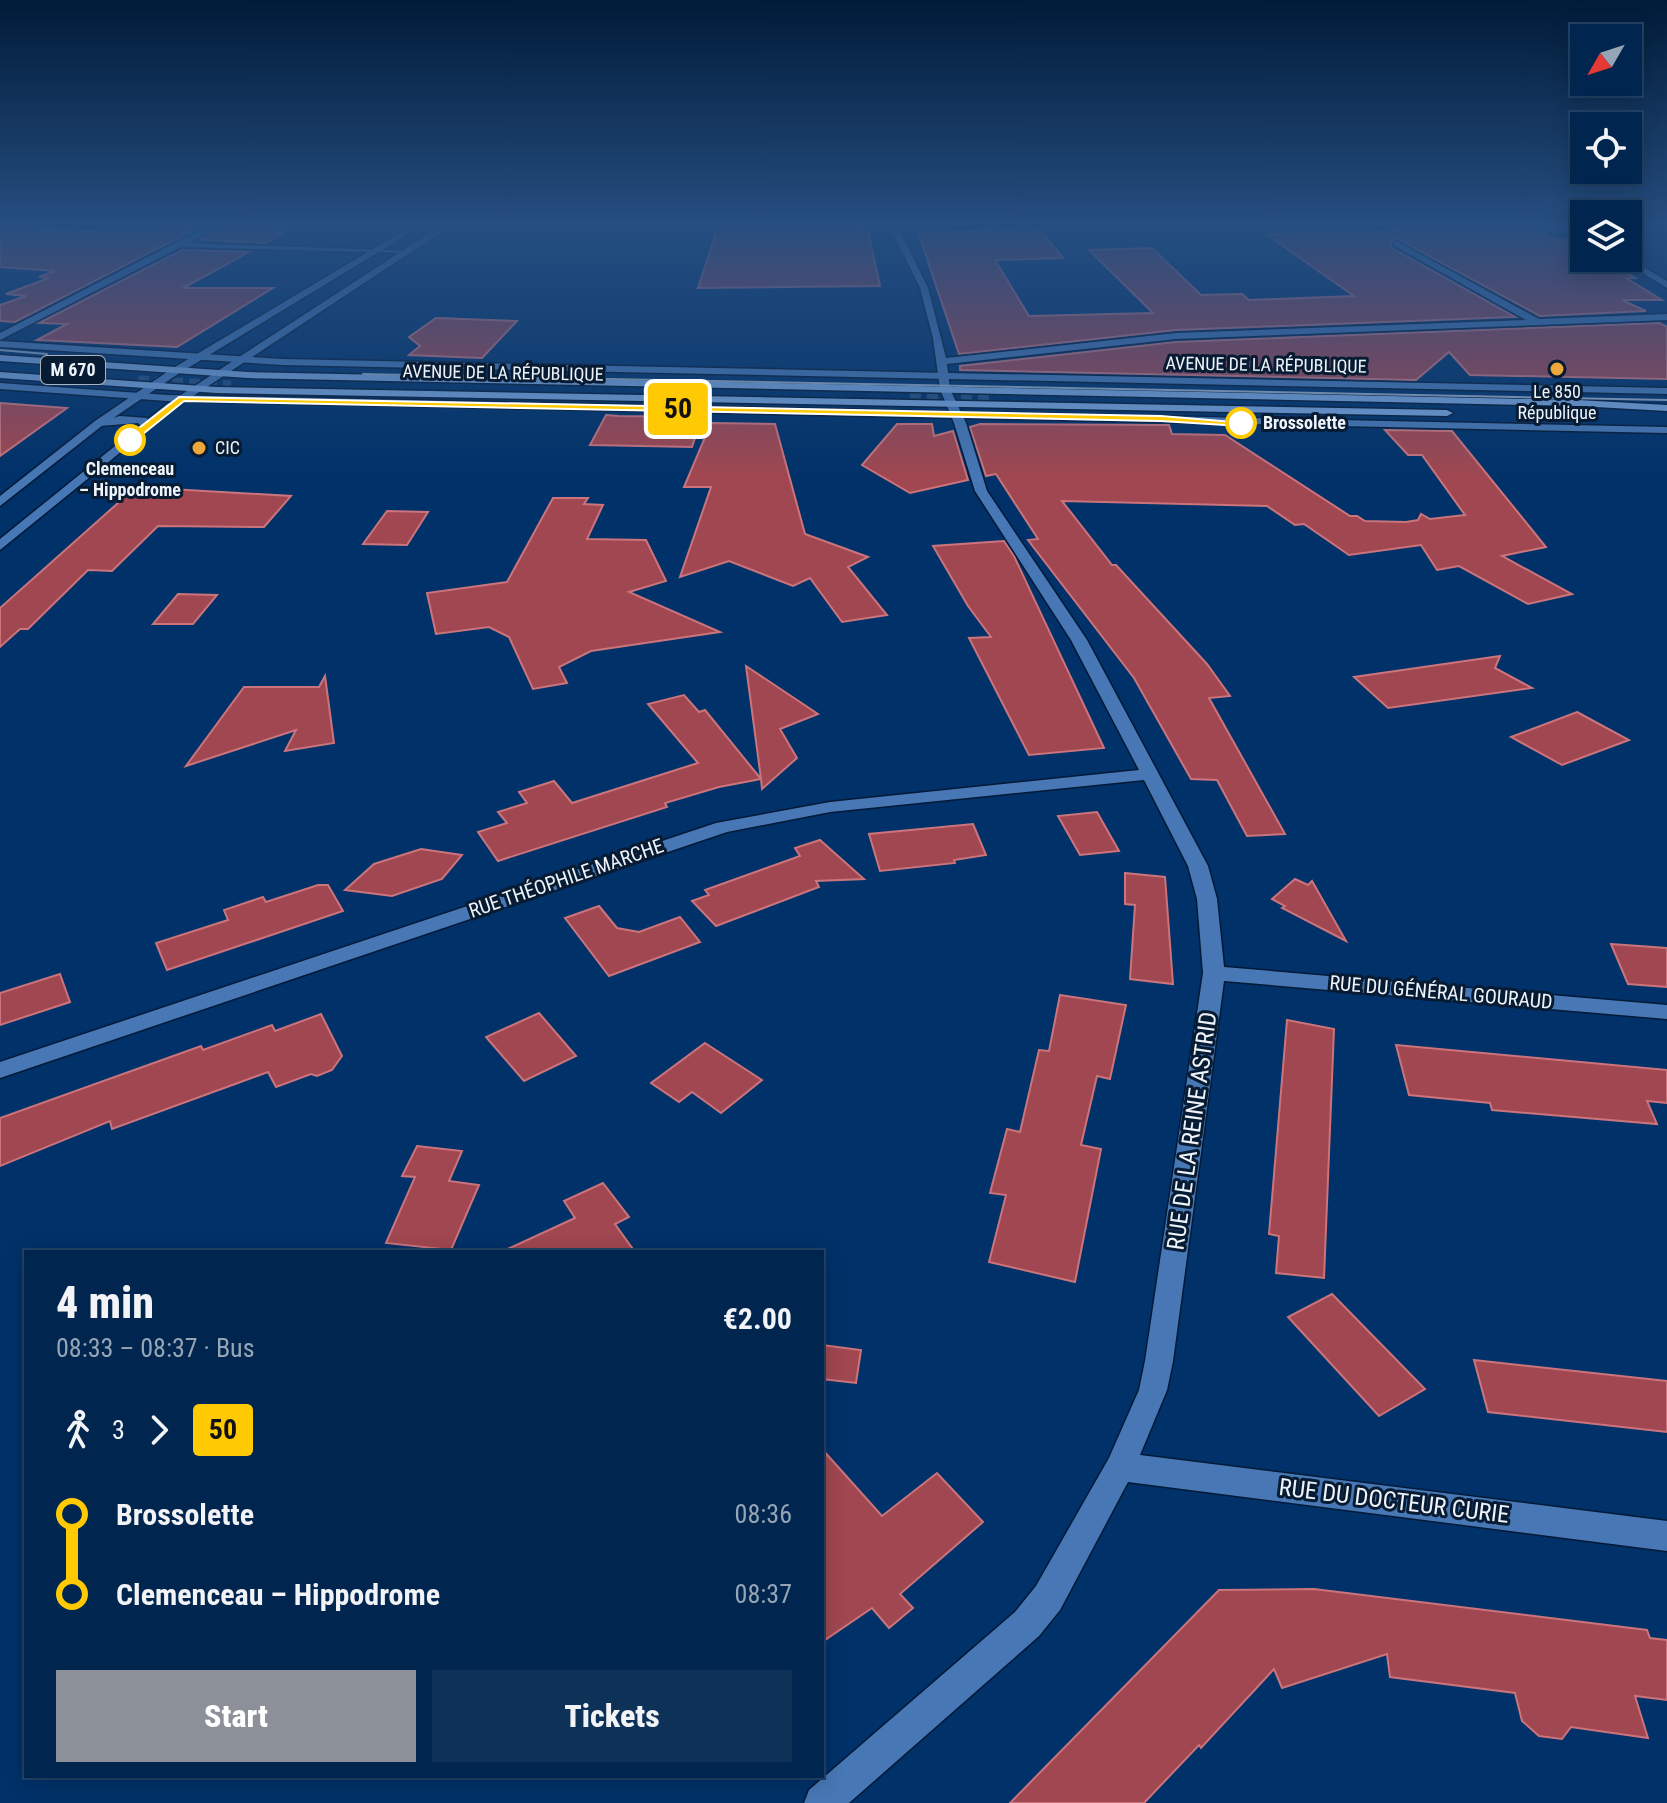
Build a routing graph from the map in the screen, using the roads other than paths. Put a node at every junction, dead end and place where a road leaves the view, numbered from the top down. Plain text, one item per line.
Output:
1 (54, 309) edge
2 (278, 309) edge
3 (319, 309) edge
4 (929, 309) edge
5 (1514, 309) edge
6 (1667, 317) edge
7 (1539, 323) junction
8 (0, 337) edge
9 (0, 344) edge
10 (195, 358) junction
11 (0, 361) edge
12 (239, 361) junction
13 (941, 362) junction
14 (0, 372) edge
15 (174, 372) junction
16 (219, 374) junction
17 (943, 376) junction
18 (235, 383) tunnel mouth
19 (0, 386) edge
20 (152, 387) junction
21 (196, 389) junction
22 (1667, 391) edge
23 (138, 396) junction
24 (914, 396) tunnel mouth
25 (182, 398) junction
26 (951, 401) junction
27 (1667, 408) edge
28 (1532, 412) junction
29 (1667, 417) edge
30 (99, 423) junction
31 (145, 427) junction
32 (1667, 430) edge
33 (0, 502) edge
34 (0, 546) edge
35 (1152, 774) junction
36 (1214, 973) junction
37 (1667, 1012) edge
38 (0, 1070) edge
39 (1120, 1467) junction
40 (1667, 1536) edge
41 (822, 1803) edge

1 - 8 street
2 - 10 street
3 - 12 street
4 - 13 street, RUE DE LA REINE ASTRID
5 - 7 street
6 - 7 street
7 - 13 street
9 - 10 street, AVENUE DE LA RÉPUBLIQUE
10 - 12 street, AVENUE DE LA RÉPUBLIQUE
10 - 15 street
11 - 14 main road, M 670
11 - 15 main road
12 - 16 street
12 - 17 street, AVENUE DE LA RÉPUBLIQUE
13 - 17 street, RUE DE LA REINE ASTRID
14 - 20 main road
15 - 16 main road
15 - 20 street
16 - 21 street
16 - 26 main road
17 - 22 street, AVENUE DE LA RÉPUBLIQUE
17 - 26 street, RUE DE LA REINE ASTRID
18 - 24 main road, AVENUE DE LA RÉPUBLIQUE
19 - 23 street, AVENUE DE LA RÉPUBLIQUE
20 - 21 main road
20 - 23 street
21 - 25 street
21 - 26 main road
23 - 25 street, AVENUE DE LA RÉPUBLIQUE
23 - 30 street
25 - 26 street, AVENUE DE LA RÉPUBLIQUE
25 - 31 street
26 - 27 main road
26 - 28 main road
26 - 32 street, AVENUE DE LA RÉPUBLIQUE
26 - 35 street, RUE DE LA REINE ASTRID
27 - 28 main road, AVENUE DE LA RÉPUBLIQUE
28 - 29 main road
30 - 31 street
30 - 33 street
31 - 34 street
35 - 36 street, RUE DE LA REINE ASTRID
35 - 38 street, RUE THÉOPHILE MARCHE
36 - 37 street, RUE DU GÉNÉRAL GOURAUD
36 - 39 street, RUE DE LA REINE ASTRID
39 - 40 street, RUE DU DOCTEUR CURIE
39 - 41 street, RUE DE LA REINE ASTRID

